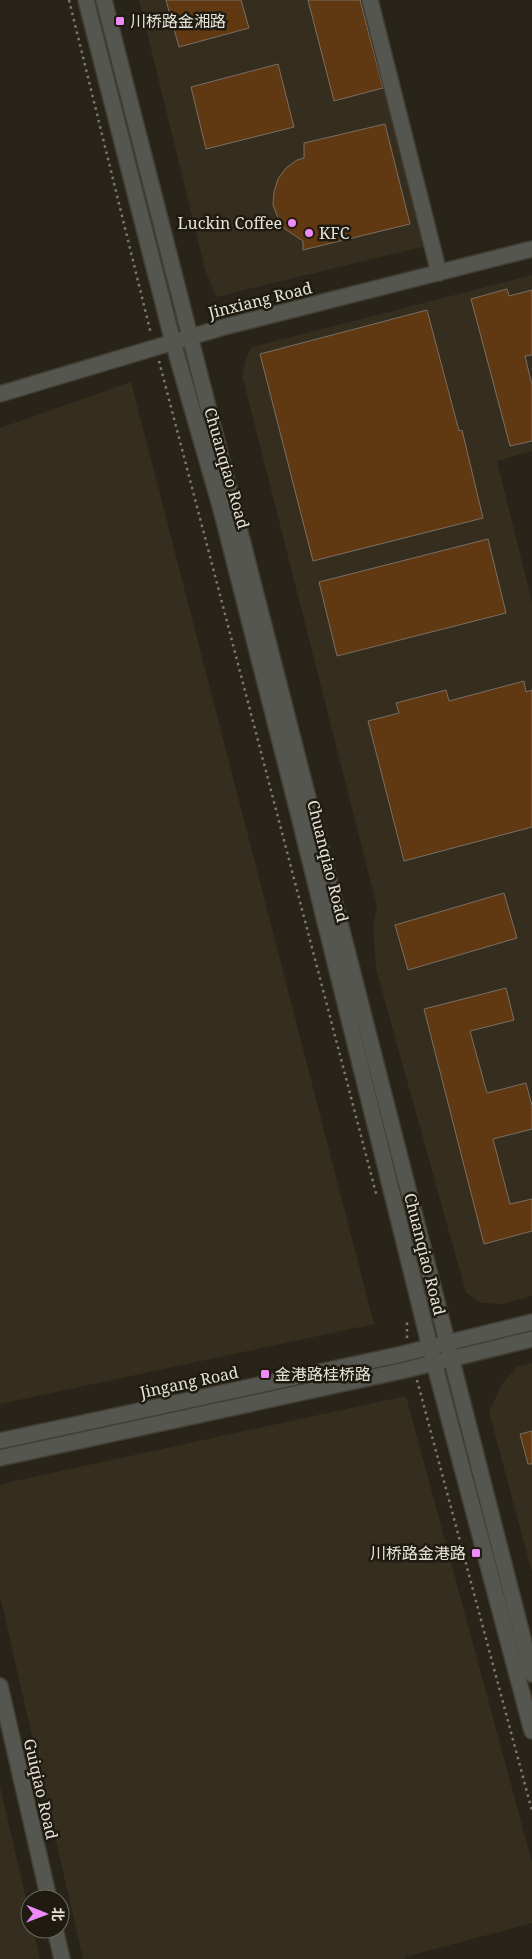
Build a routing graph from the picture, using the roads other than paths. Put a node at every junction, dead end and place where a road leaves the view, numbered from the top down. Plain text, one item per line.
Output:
1 (86, 0) edge
2 (104, 0) edge
3 (370, 0) edge
4 (532, 249) edge
5 (439, 273) junction
6 (190, 337) junction
7 (173, 342) junction
8 (0, 394) edge
9 (532, 1322) edge
10 (532, 1339) edge
11 (447, 1343) junction
12 (430, 1347) junction
13 (452, 1360) junction
14 (435, 1363) junction
15 (0, 1441) edge
16 (0, 1458) edge
17 (532, 1674) edge
18 (0, 1686) edge
19 (532, 1731) edge
20 (47, 1889) edge
21 (58, 1939) edge
22 (62, 1959) edge

1 - 7 street, Chuanqiao Road
2 - 6 street, Chuanqiao Road
3 - 5 street
4 - 5 street, Jinxiang Road
5 - 6 street, Jinxiang Road
6 - 7 street, Jinxiang Road
6 - 11 street, Chuanqiao Road
7 - 8 street, Jinxiang Road
7 - 12 street, Chuanqiao Road
9 - 11 street, Jingang Road
10 - 13 street
11 - 12 street, Jingang Road
11 - 13 street, Chuanqiao Road
12 - 14 street, Chuanqiao Road
12 - 15 street, Jingang Road
13 - 14 street
13 - 17 street, Chuanqiao Road
14 - 16 street
14 - 19 street, Chuanqiao Road
18 - 20 street, Guiqiao Road
21 - 22 street

